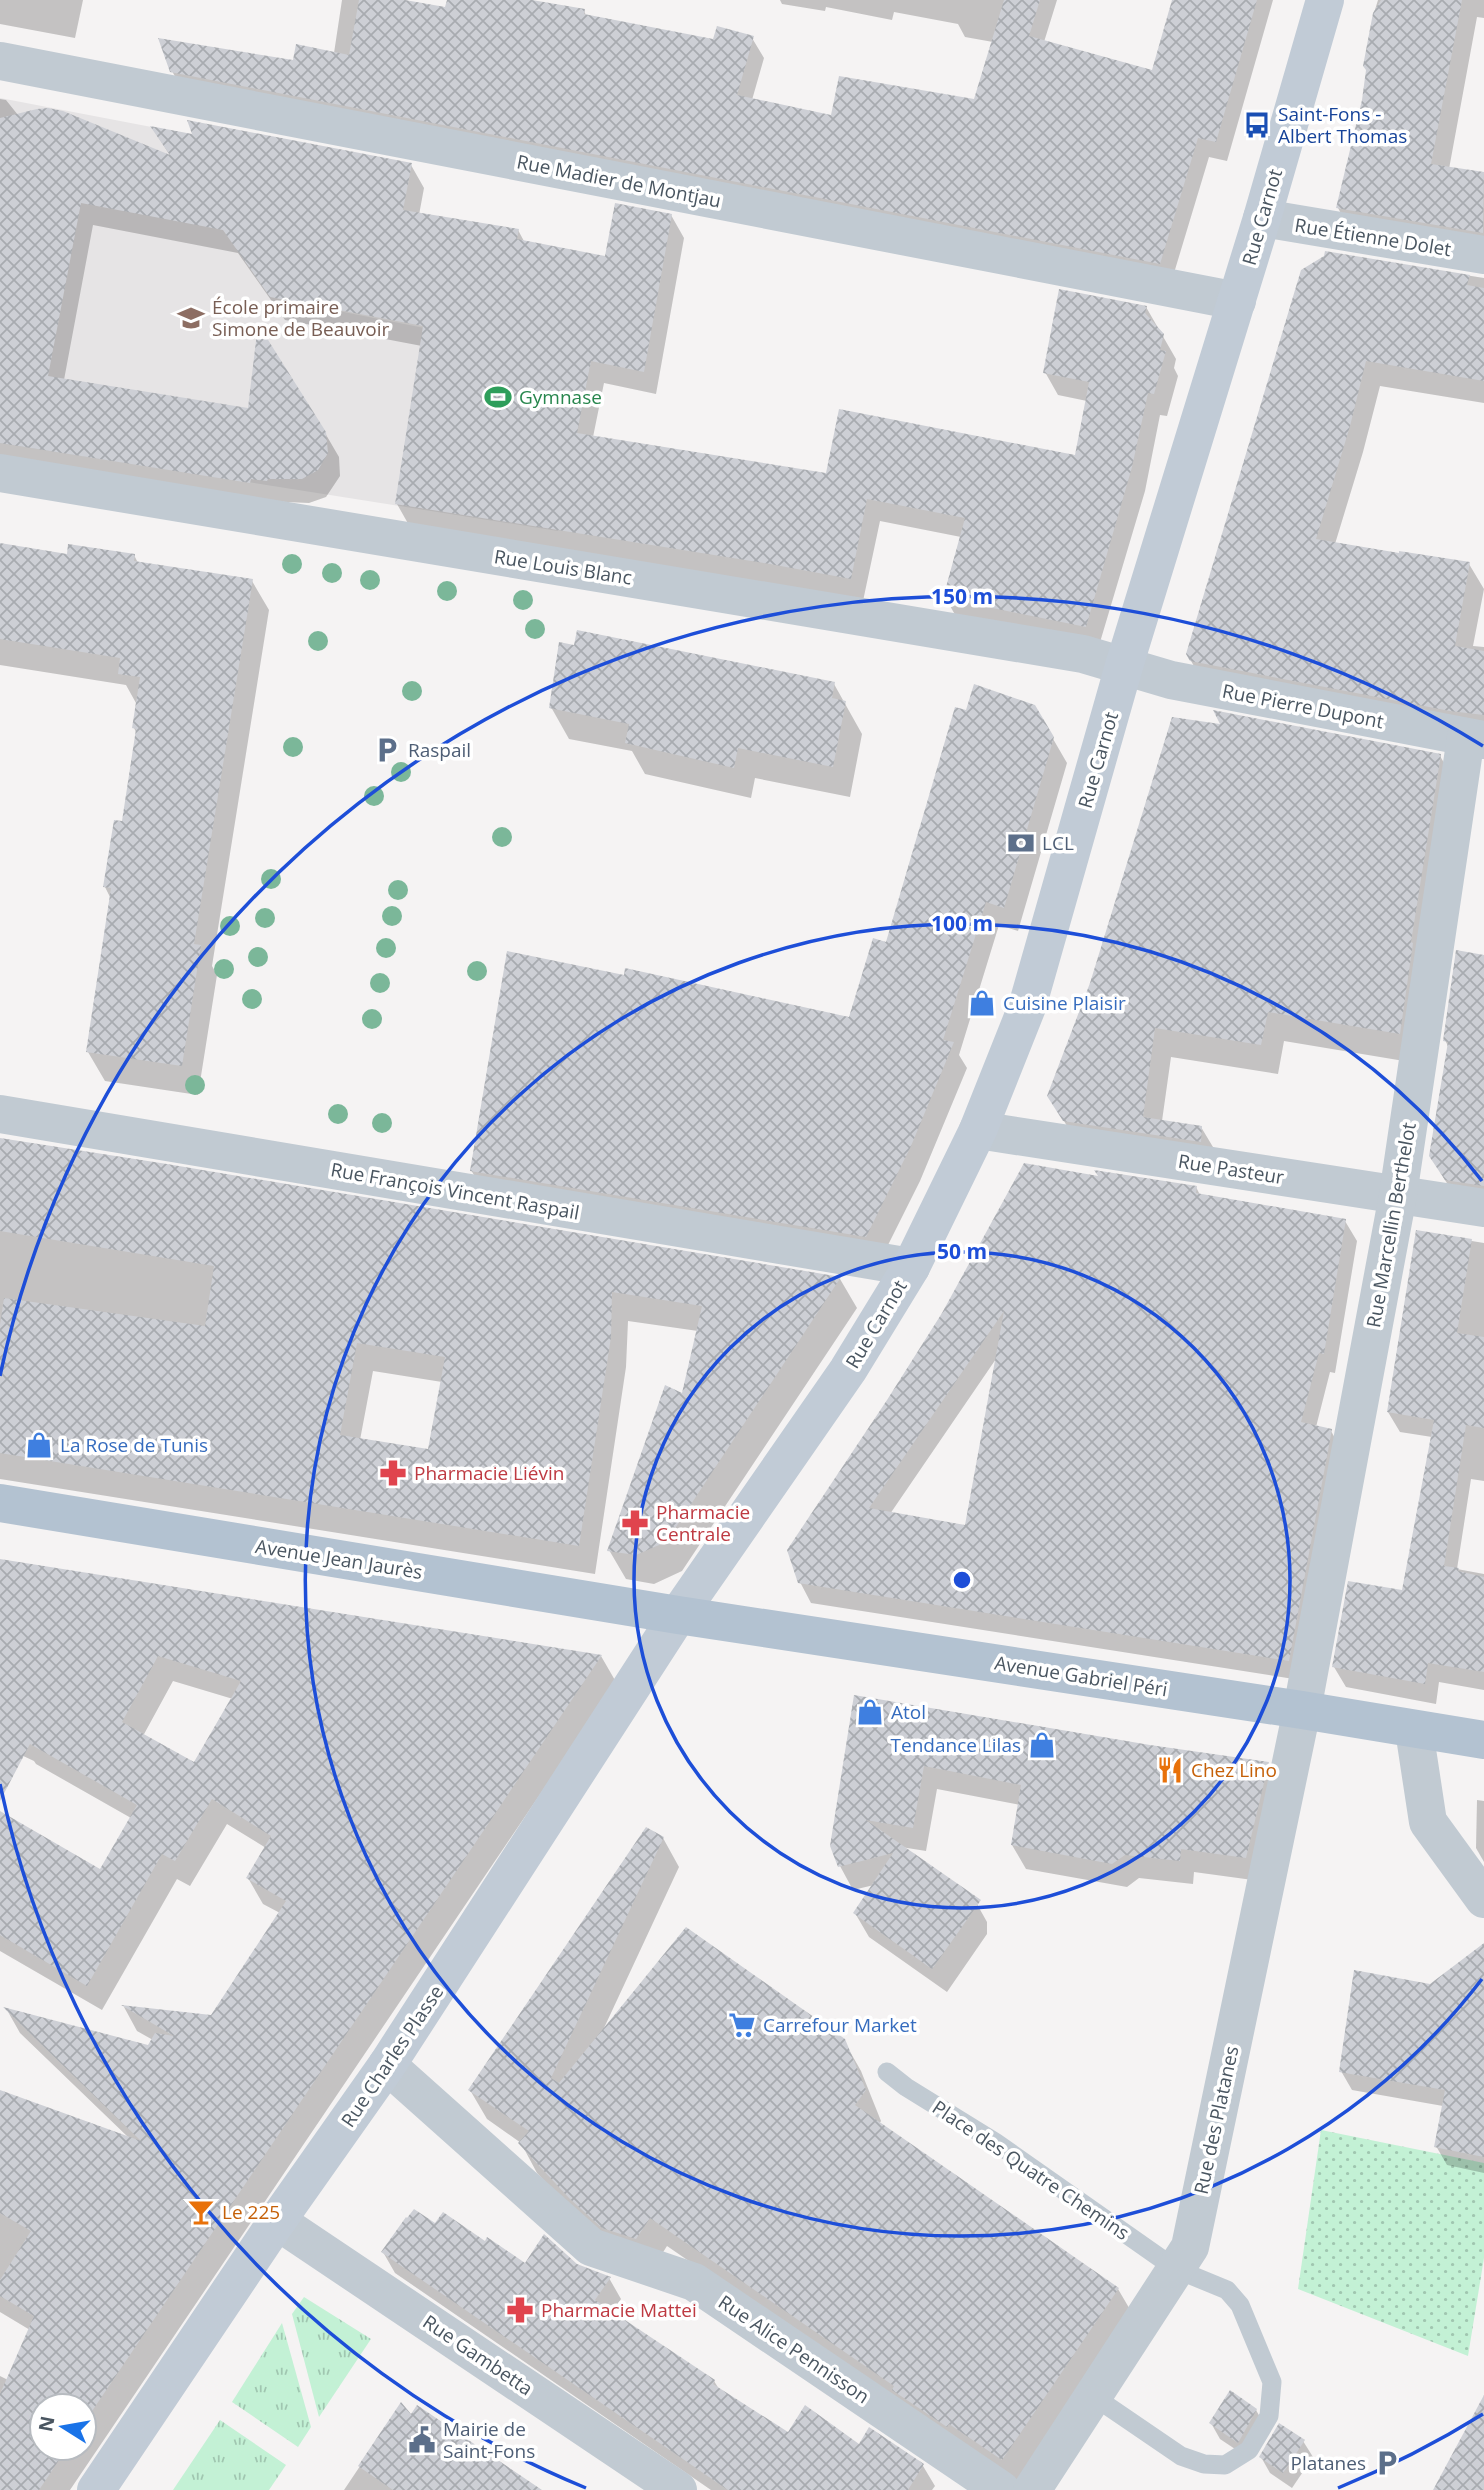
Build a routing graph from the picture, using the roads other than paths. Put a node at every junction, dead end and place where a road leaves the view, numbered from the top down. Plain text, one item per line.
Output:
1 (1325, 0) edge
2 (0, 61) edge
3 (1262, 218) junction
4 (1484, 255) edge
5 (1237, 301) junction
6 (0, 473) edge
7 (1124, 666) junction
8 (1475, 739) edge
9 (0, 1114) edge
10 (978, 1130) junction
11 (1398, 1195) junction
12 (1484, 1208) edge
13 (911, 1268) junction
14 (0, 1503) edge
15 (678, 1615) junction
16 (1302, 1710) junction
17 (1414, 1730) junction
18 (1484, 1740) edge
19 (1484, 1899) edge
20 (387, 2065) junction
21 (887, 2072) dead end
22 (277, 2221) junction
23 (1176, 2269) junction
24 (1093, 2396) junction
25 (96, 2490) edge
26 (678, 2490) edge
27 (1001, 2490) edge
28 (1032, 2490) edge

1 - 3 main road, Rue Carnot
2 - 5 street, Rue Madier de Montjau
3 - 4 street, Rue Étienne Dolet
3 - 5 main road, Rue Carnot
5 - 7 main road, Rue Carnot
6 - 7 street, Rue Louis Blanc
7 - 8 street, Rue Pierre Dupont
7 - 10 main road, Rue Carnot
8 - 11 street, Rue Marcellin Berthelot
9 - 13 street, Rue François Vincent Raspail
10 - 11 street, Rue Pasteur
10 - 13 main road, Rue Carnot
11 - 12 street, Rue Pasteur
11 - 16 street, Rue Marcellin Berthelot
13 - 15 main road, Rue Carnot
14 - 15 main road, Avenue Jean Jaurès
15 - 16 main road, Avenue Gabriel Péri
15 - 20 main road, Rue Charles Plasse
16 - 17 main road, Avenue Gabriel Péri
16 - 23 street, Rue des Platanes
17 - 18 main road, Avenue Gabriel Péri
17 - 19 street
20 - 22 main road, Rue Charles Plasse
20 - 27 street, Rue Alice Pennisson
21 - 23 lane, Place des Quatre Chemins
22 - 25 main road, Rue Charles Plasse
22 - 26 street, Rue Gambetta
23 - 24 street, Rue des Platanes
23 - 24 lane
24 - 28 street, Rue des Platanes

